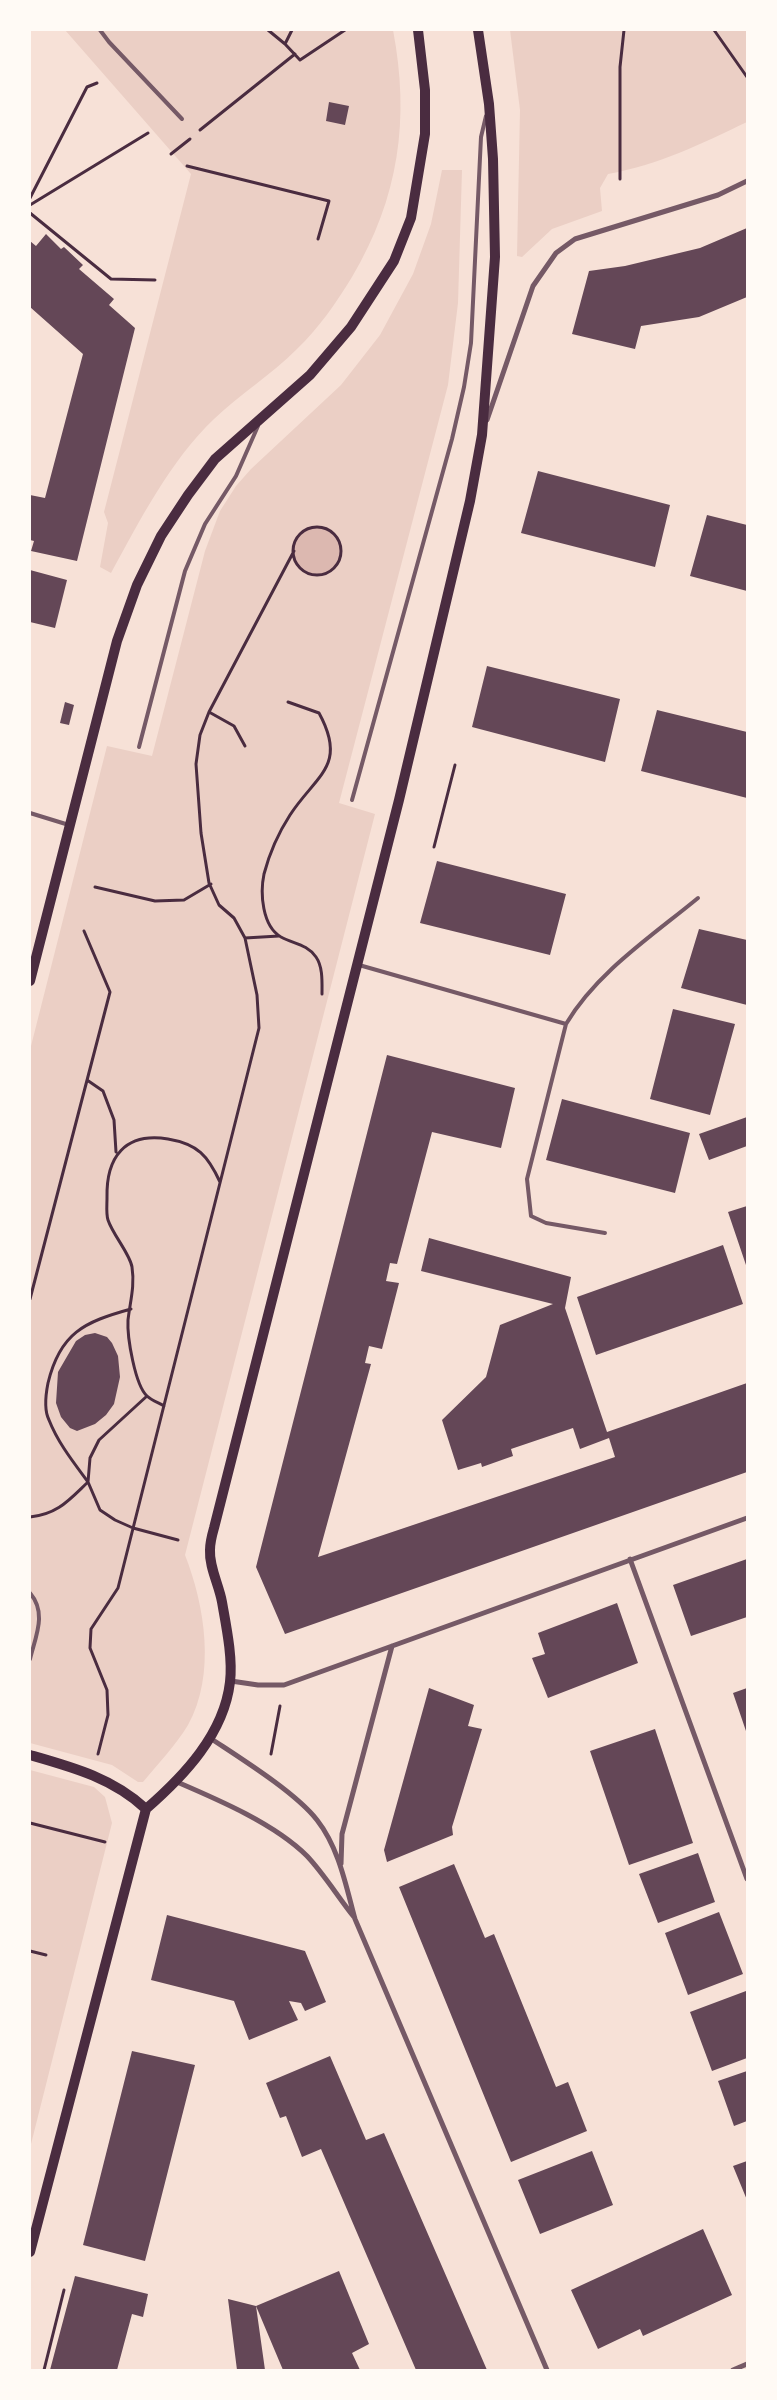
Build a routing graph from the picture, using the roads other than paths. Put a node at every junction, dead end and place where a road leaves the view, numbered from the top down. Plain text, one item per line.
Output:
1 (100, 30) edge
2 (418, 30) edge
3 (478, 30) edge
4 (489, 104) junction
5 (182, 119) dead end
6 (747, 181) edge
7 (262, 417) junction
8 (482, 435) junction
9 (140, 747) dead end
10 (352, 800) dead end
11 (30, 813) edge
12 (71, 825) junction
13 (698, 898) dead end
14 (357, 964) junction
15 (30, 980) edge
16 (566, 1024) junction
17 (605, 1233) dead end
18 (747, 1518) edge
19 (630, 1559) junction
20 (30, 1592) edge
21 (392, 1646) junction
22 (30, 1659) edge
23 (231, 1681) junction
24 (210, 1738) junction
25 (30, 1755) edge
26 (177, 1782) junction
27 (146, 1809) junction
28 (341, 1867) junction
29 (747, 1879) edge
30 (355, 1919) junction
31 (30, 2252) edge
32 (747, 2364) edge
33 (547, 2370) edge
34 (733, 2370) edge

1 - 5 lane
2 - 7 main road
3 - 4 main road
4 - 8 main road
4 - 10 lane
6 - 8 street
7 - 9 lane
7 - 12 main road
8 - 14 main road
11 - 12 lane
12 - 15 main road
13 - 16 lane
14 - 16 lane
14 - 23 main road
16 - 17 lane
18 - 19 street
19 - 21 street
19 - 29 street
20 - 22 lane
21 - 23 street
21 - 28 street
23 - 24 main road
24 - 26 main road
24 - 28 street
25 - 27 main road
26 - 27 main road
26 - 30 street
27 - 31 main road
28 - 30 street
30 - 33 street
32 - 34 street

